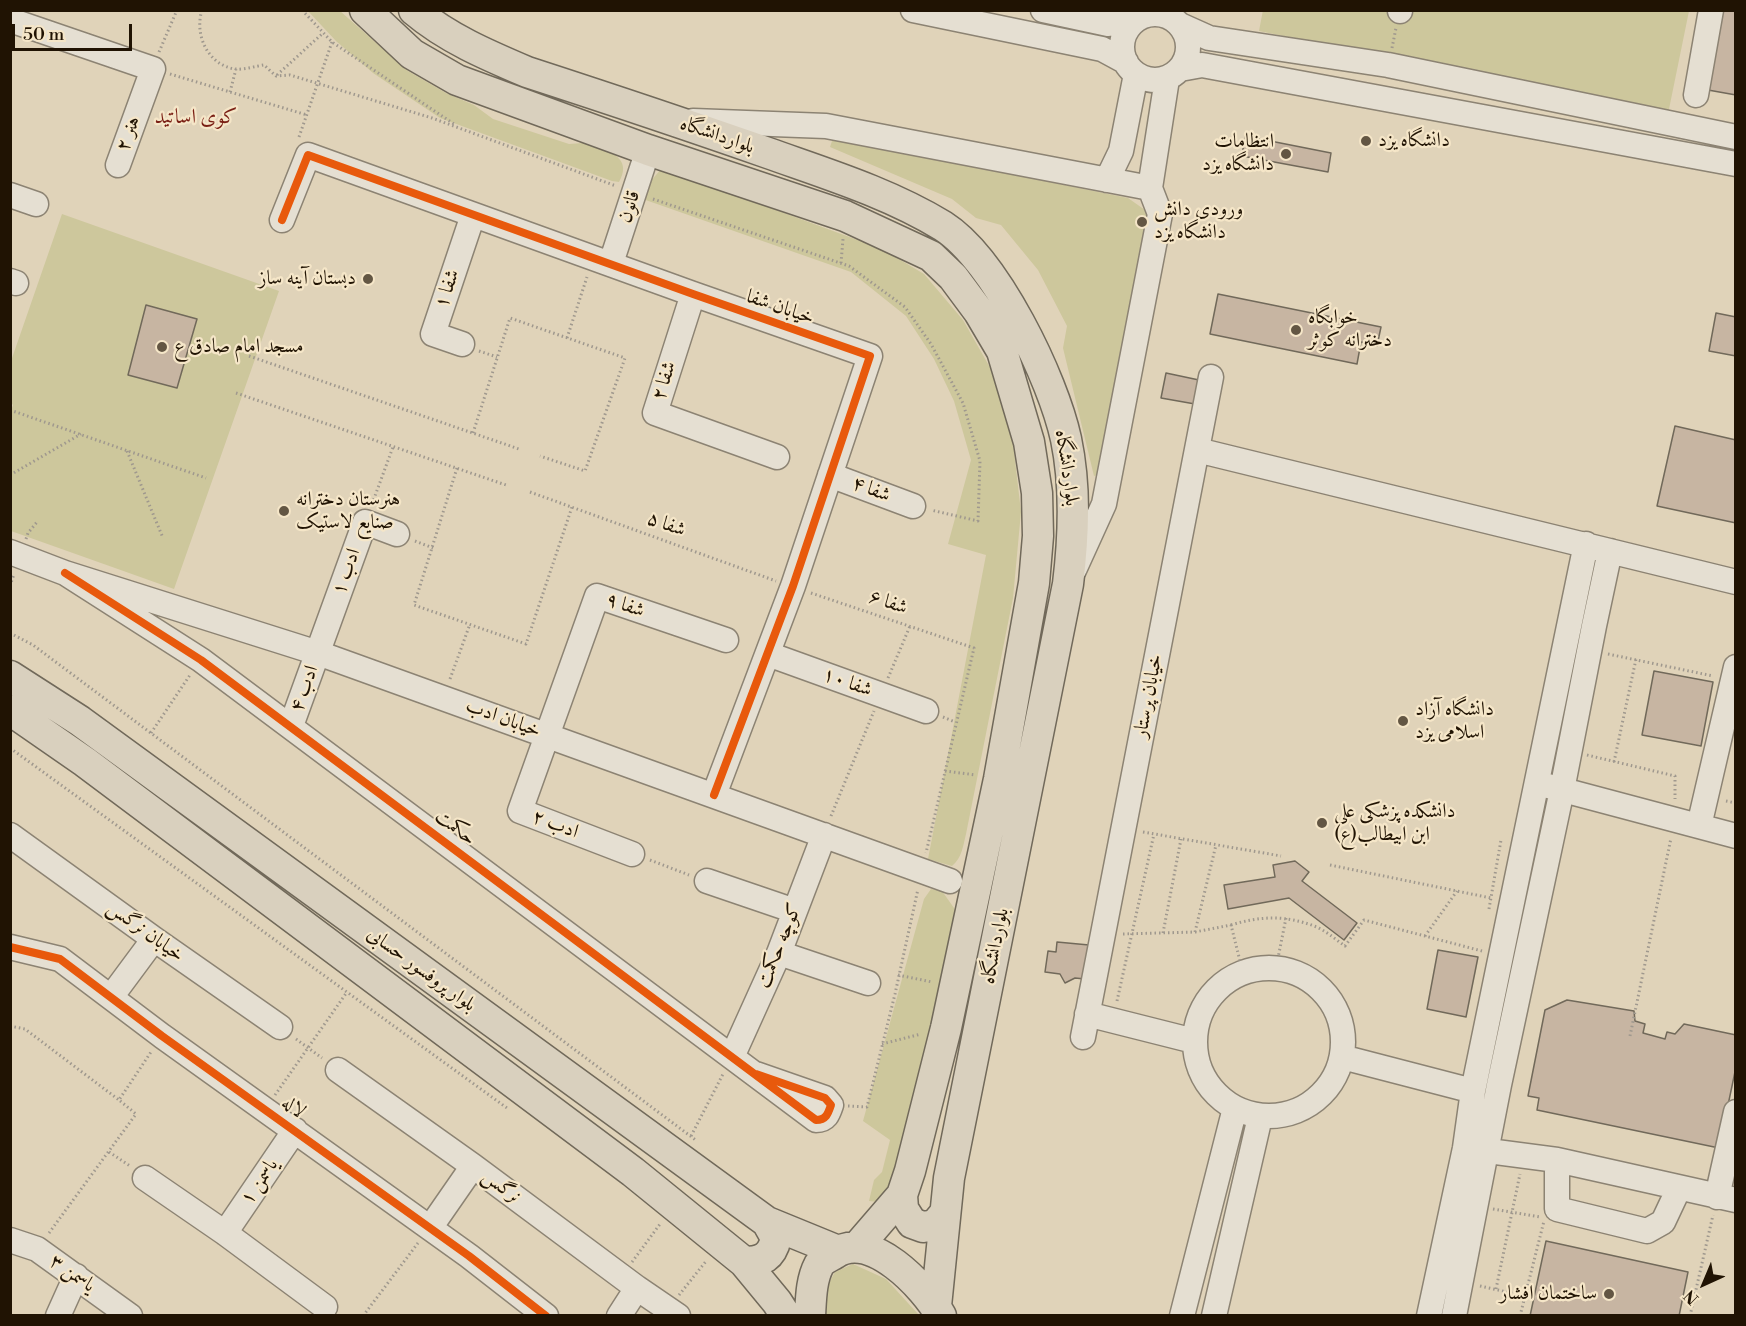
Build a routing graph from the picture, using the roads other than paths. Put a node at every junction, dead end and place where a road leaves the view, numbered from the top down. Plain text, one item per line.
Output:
1 (365, 10) edge
2 (414, 10) edge
3 (913, 10) edge
4 (1043, 10) edge
5 (1711, 10) edge
6 (10, 20) edge
7 (1137, 20) junction
8 (1180, 25) junction
9 (1388, 65) junction
10 (1131, 68) junction
11 (1174, 74) junction
12 (1696, 95) dead end
13 (1385, 98) junction
14 (674, 120) junction
15 (1736, 137) edge
16 (648, 150) junction
17 (1736, 164) edge
18 (118, 165) dead end
19 (1107, 180) junction
20 (1150, 188) junction
21 (10, 195) edge
22 (36, 204) dead end
23 (473, 216) junction
24 (282, 220) dead end
25 (602, 260) junction
26 (693, 294) junction
27 (462, 344) dead end
28 (1211, 377) dead end
29 (1197, 450) junction
30 (777, 457) dead end
31 (830, 475) junction
32 (913, 506) dead end
33 (397, 534) dead end
34 (1586, 544) junction
35 (1610, 551) junction
36 (10, 552) edge
37 (65, 573) junction
38 (1736, 582) edge
39 (1068, 584) junction
40 (726, 640) dead end
41 (318, 653) junction
42 (768, 654) junction
43 (1734, 673) edge
44 (10, 676) edge
45 (10, 710) edge
46 (926, 711) dead end
47 (291, 726) junction
48 (546, 735) junction
49 (1538, 783) junction
50 (1562, 790) junction
51 (714, 795) junction
52 (1699, 826) junction
53 (10, 835) edge
54 (824, 835) junction
55 (1736, 836) edge
56 (983, 850) junction
57 (632, 854) road end
58 (950, 880) junction
59 (707, 881) road end
60 (795, 910) junction
61 (967, 926) junction
62 (154, 939) junction
63 (10, 947) edge
64 (779, 953) junction
65 (868, 984) dead end
66 (111, 997) junction
67 (280, 1027) road end
68 (1194, 1041) junction
69 (732, 1057) junction
70 (1342, 1057) junction
71 (338, 1070) road end
72 (1473, 1091) junction
73 (1234, 1108) junction
74 (824, 1112) road end
75 (1736, 1112) edge
76 (1260, 1117) junction
77 (295, 1130) junction
78 (1476, 1149) junction
79 (1557, 1160) junction
80 (473, 1166) junction
81 (146, 1178) road end
82 (1679, 1188) junction
83 (902, 1195) junction
84 (1726, 1199) edge
85 (945, 1214) junction
86 (767, 1222) junction
87 (430, 1228) junction
88 (225, 1233) junction
89 (10, 1240) edge
90 (848, 1248) junction
91 (744, 1263) junction
92 (1438, 1275) junction
93 (76, 1276) junction
94 (1461, 1281) junction
95 (629, 1282) junction
96 (325, 1307) dead end
97 (938, 1311) edge
98 (673, 1312) edge
99 (58, 1316) edge
100 (130, 1316) edge
101 (546, 1316) edge
102 (620, 1316) edge
103 (786, 1316) edge
104 (810, 1316) edge
105 (1182, 1316) edge
106 (1214, 1316) edge
107 (1429, 1316) edge
108 (1454, 1316) edge

1 - 16 main road, بلواردانشگاه
2 - 14 main road, بلواردانشگاه
3 - 10 street
4 - 7 street
5 - 12 street
6 - 18 street, هنر ۲
7 - 8 street
7 - 10 street
8 - 9 street
8 - 11 street
9 - 13 street
9 - 15 street
10 - 11 street
10 - 19 street
11 - 13 street
11 - 20 street
13 - 17 street
14 - 19 street
14 - 39 main road, بلواردانشگاه
16 - 25 street, قانون
16 - 56 main road, بلواردانشگاه
19 - 20 street
20 - 39 street
21 - 22 street
23 - 24 street, خیابان شفا
23 - 25 street, خیابان شفا
23 - 27 street, شفا ۱
25 - 26 street, خیابان شفا
26 - 30 street, شفا ۲
26 - 31 street, خیابان شفا
28 - 29 street, خیابان پرستار
29 - 34 street
29 - 68 street, خیابان پرستار
31 - 32 street, شفا ۴
31 - 42 street, خیابان شفا
33 - 41 street, ادب ۱
34 - 35 street
34 - 49 street
35 - 38 street
35 - 50 street
36 - 37 street, خیابان ادب
37 - 41 street, خیابان ادب
37 - 47 street, حکمت
39 - 85 main road, بلواردانشگاه
40 - 48 street, شفا ۹
41 - 47 street, ادب ۴
41 - 48 street, خیابان ادب
42 - 46 street, شفا ۱۰
42 - 51 street, خیابان شفا
43 - 52 street
44 - 86 main road, بلوار پروفسور حسابی
45 - 91 main road, بلوار پروفسور حسابی
47 - 69 street, حکمت
48 - 51 street, خیابان ادب
48 - 57 street, ادب ۲
49 - 50 street
49 - 72 street
50 - 52 street
50 - 78 street
51 - 54 street, خیابان ادب
52 - 55 street
53 - 62 street, خیابان نرگس
54 - 58 street, خیابان ادب
54 - 60 street, کوچه حکمت
56 - 58 street
56 - 61 main road, بلواردانشگاه
58 - 61 street
59 - 60 street
60 - 64 street, کوچه حکمت
61 - 83 main road, بلواردانشگاه
62 - 66 street
62 - 67 street, خیابان نرگس
63 - 66 street, لاله
64 - 65 street
64 - 69 street, کوچه حکمت
66 - 77 street, لاله
68 - 70 street
68 - 73 street
69 - 74 street, حکمت
70 - 72 street
70 - 76 street
71 - 80 street, نرگس
72 - 78 street
73 - 76 street
73 - 105 street
75 - 84 street
76 - 106 street
77 - 87 street, لاله
77 - 88 street, یاسمن ۱
78 - 79 street
78 - 92 street
78 - 94 street
79 - 82 street
79 - 82 street
80 - 87 street
80 - 95 street, نرگس
81 - 88 street
82 - 84 street
83 - 85 main road
83 - 90 main road, بلواردانشگاه
85 - 97 main road, بلواردانشگاه
86 - 90 main road, بلوار پروفسور حسابی
86 - 91 main road
87 - 101 street, لاله
88 - 96 street
89 - 93 street, یاسمن ۳
90 - 97 main road, بلوار پروفسور حسابی
90 - 104 main road, بلواردانشگاه
91 - 103 main road, بلوار پروفسور حسابی
92 - 94 street
92 - 107 street
93 - 99 street
93 - 100 street, یاسمن ۳
94 - 108 street
95 - 98 street, نرگس
95 - 102 street

